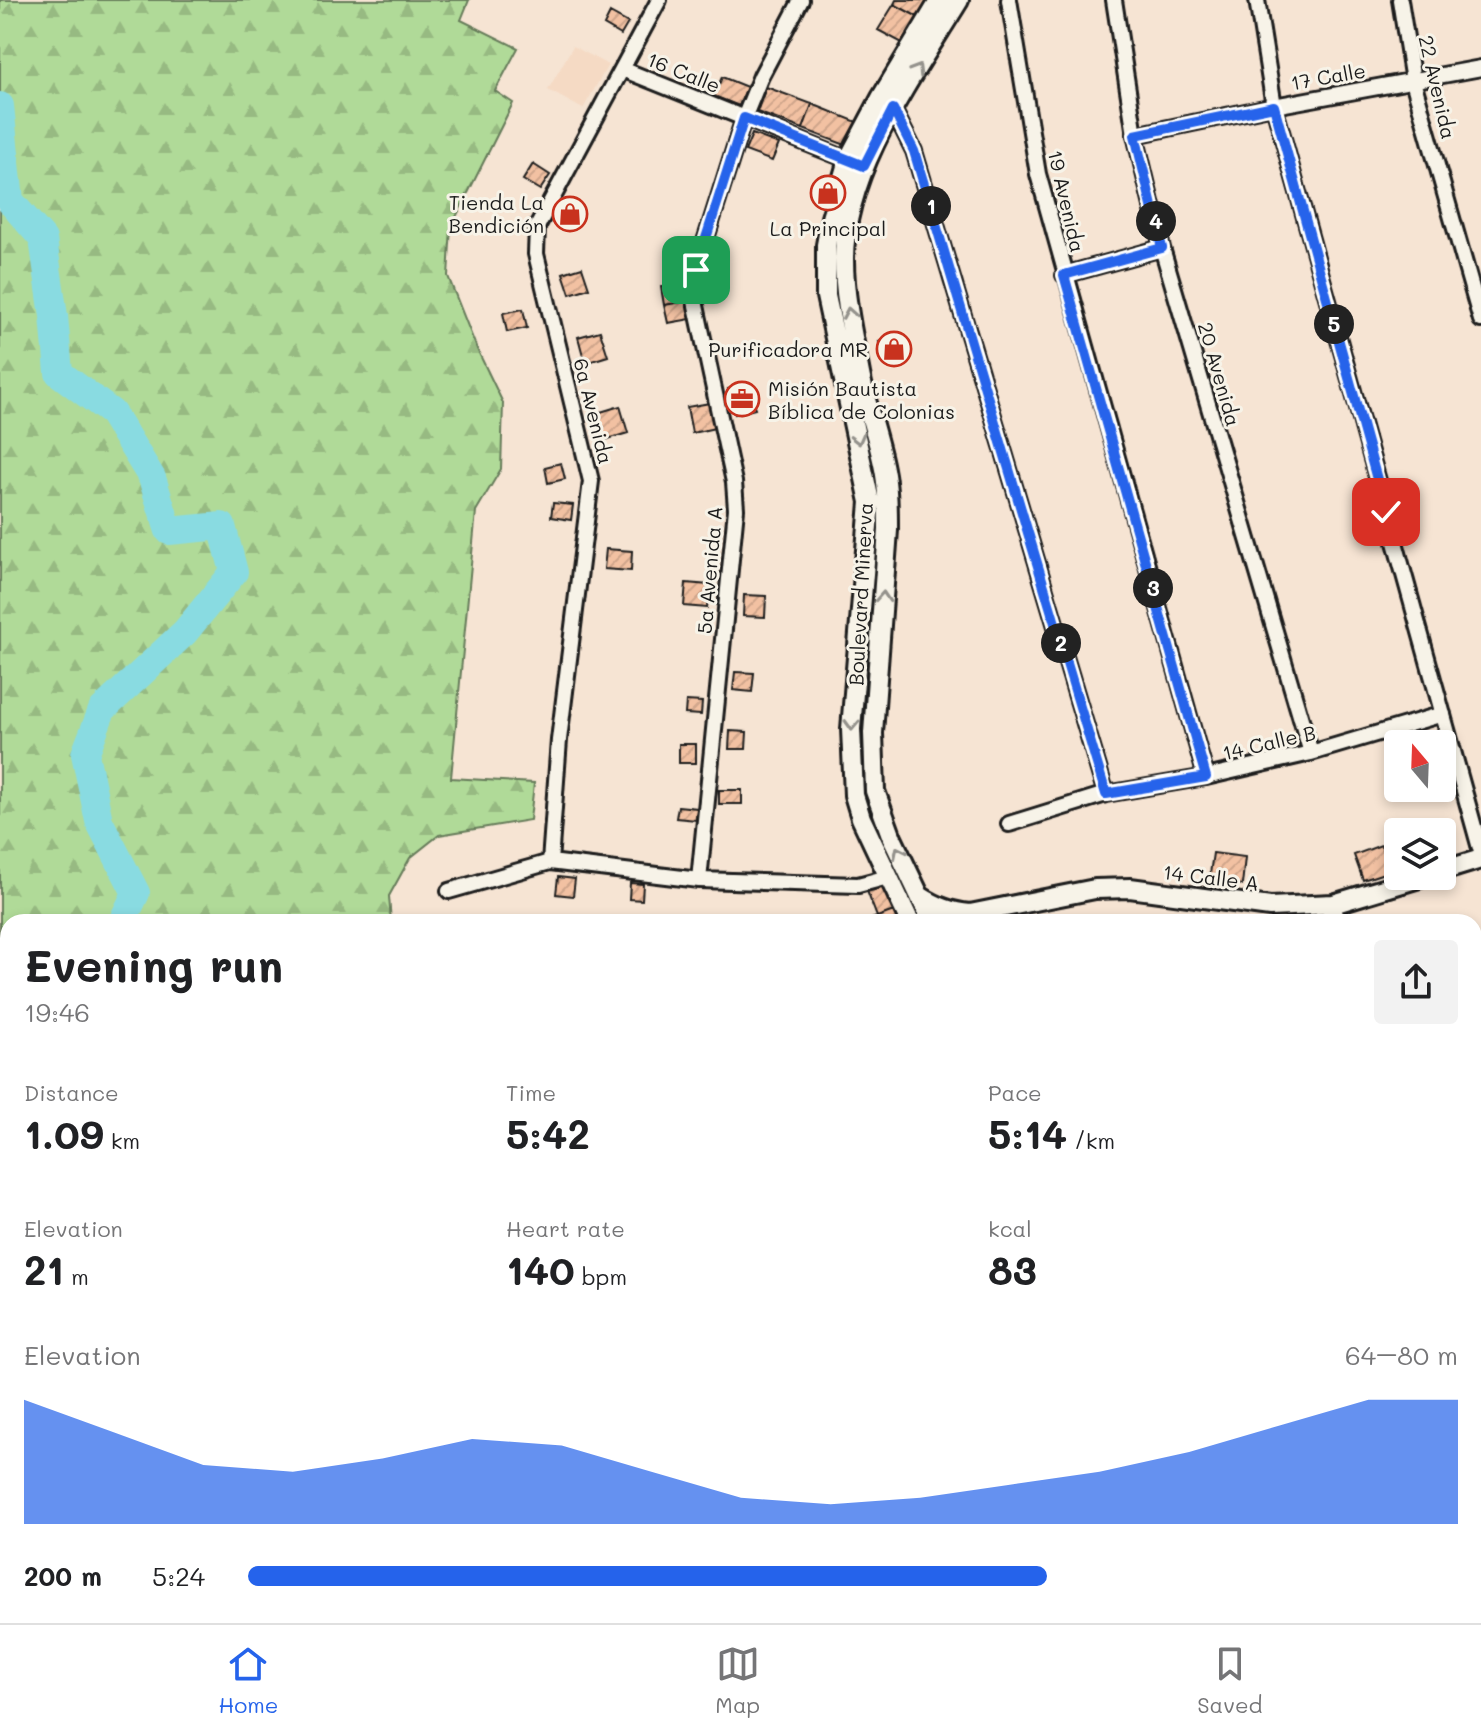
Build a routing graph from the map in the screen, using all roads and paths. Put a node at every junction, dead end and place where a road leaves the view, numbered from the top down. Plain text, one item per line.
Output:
1 (659, 0) edge
2 (801, 0) edge
3 (940, 0) edge
4 (959, 0) edge
5 (1009, 0) edge
6 (1114, 0) edge
7 (1257, 0) edge
8 (1400, 0) edge
9 (1481, 68) edge
10 (622, 69) junction
11 (1413, 81) junction
12 (1274, 106) junction
13 (893, 109) junction
14 (744, 118) junction
15 (1135, 135) junction
16 (856, 163) junction
17 (1162, 248) junction
18 (1064, 275) junction
19 (1481, 320) edge
20 (1443, 714) junction
21 (1311, 753) junction
22 (1206, 777) junction
23 (1106, 794) junction
24 (1009, 824) dead end
25 (1481, 852) edge
26 (1481, 859) edge
27 (550, 862) junction
28 (1456, 867) edge
29 (888, 877) junction
30 (699, 880) junction
31 (1392, 890) edge
32 (449, 891) dead end
33 (920, 896) junction
34 (1336, 913) edge
35 (906, 914) edge
36 (928, 914) edge
37 (965, 914) edge
38 (996, 914) edge

1 - 10 street, 6a Avenida
2 - 14 street, 5a Avenida A
3 - 16 street, Boulevard Minerva
13 -> 4 street, Boulevard Minerva
5 - 18 street, 19 Avenida
6 - 15 street, 20 Avenida
7 - 12 street
8 - 11 street, 22 Avenida
9 - 11 street, 17 Calle
10 - 14 street, 16 Calle
10 - 27 street, 6a Avenida
11 - 12 street, 17 Calle
11 - 19 street, 22 Avenida
12 - 15 street, 17 Calle
12 - 20 street
13 - 16 street, Boulevard Minerva
13 - 23 street
14 - 16 street, 16 Calle
14 - 30 street, 5a Avenida A
15 - 17 street, 20 Avenida
16 -> 29 street, Boulevard Minerva
33 -> 16 street, Boulevard Minerva
17 - 18 street
17 - 21 street, 20 Avenida
18 - 22 street, 19 Avenida
20 - 21 street, 14 Calle B
20 - 25 street
21 - 22 street, 14 Calle B
22 - 23 street, 14 Calle B
23 - 24 street, 14 Calle B
26 - 28 street
27 - 30 street
27 - 32 street
29 - 30 street
29 - 35 street, Boulevard Minerva
31 - 34 street, 14 Calle A
33 - 36 street, Boulevard Minerva
33 - 37 street, 14 Calle A
34 - 38 street, 14 Calle A

